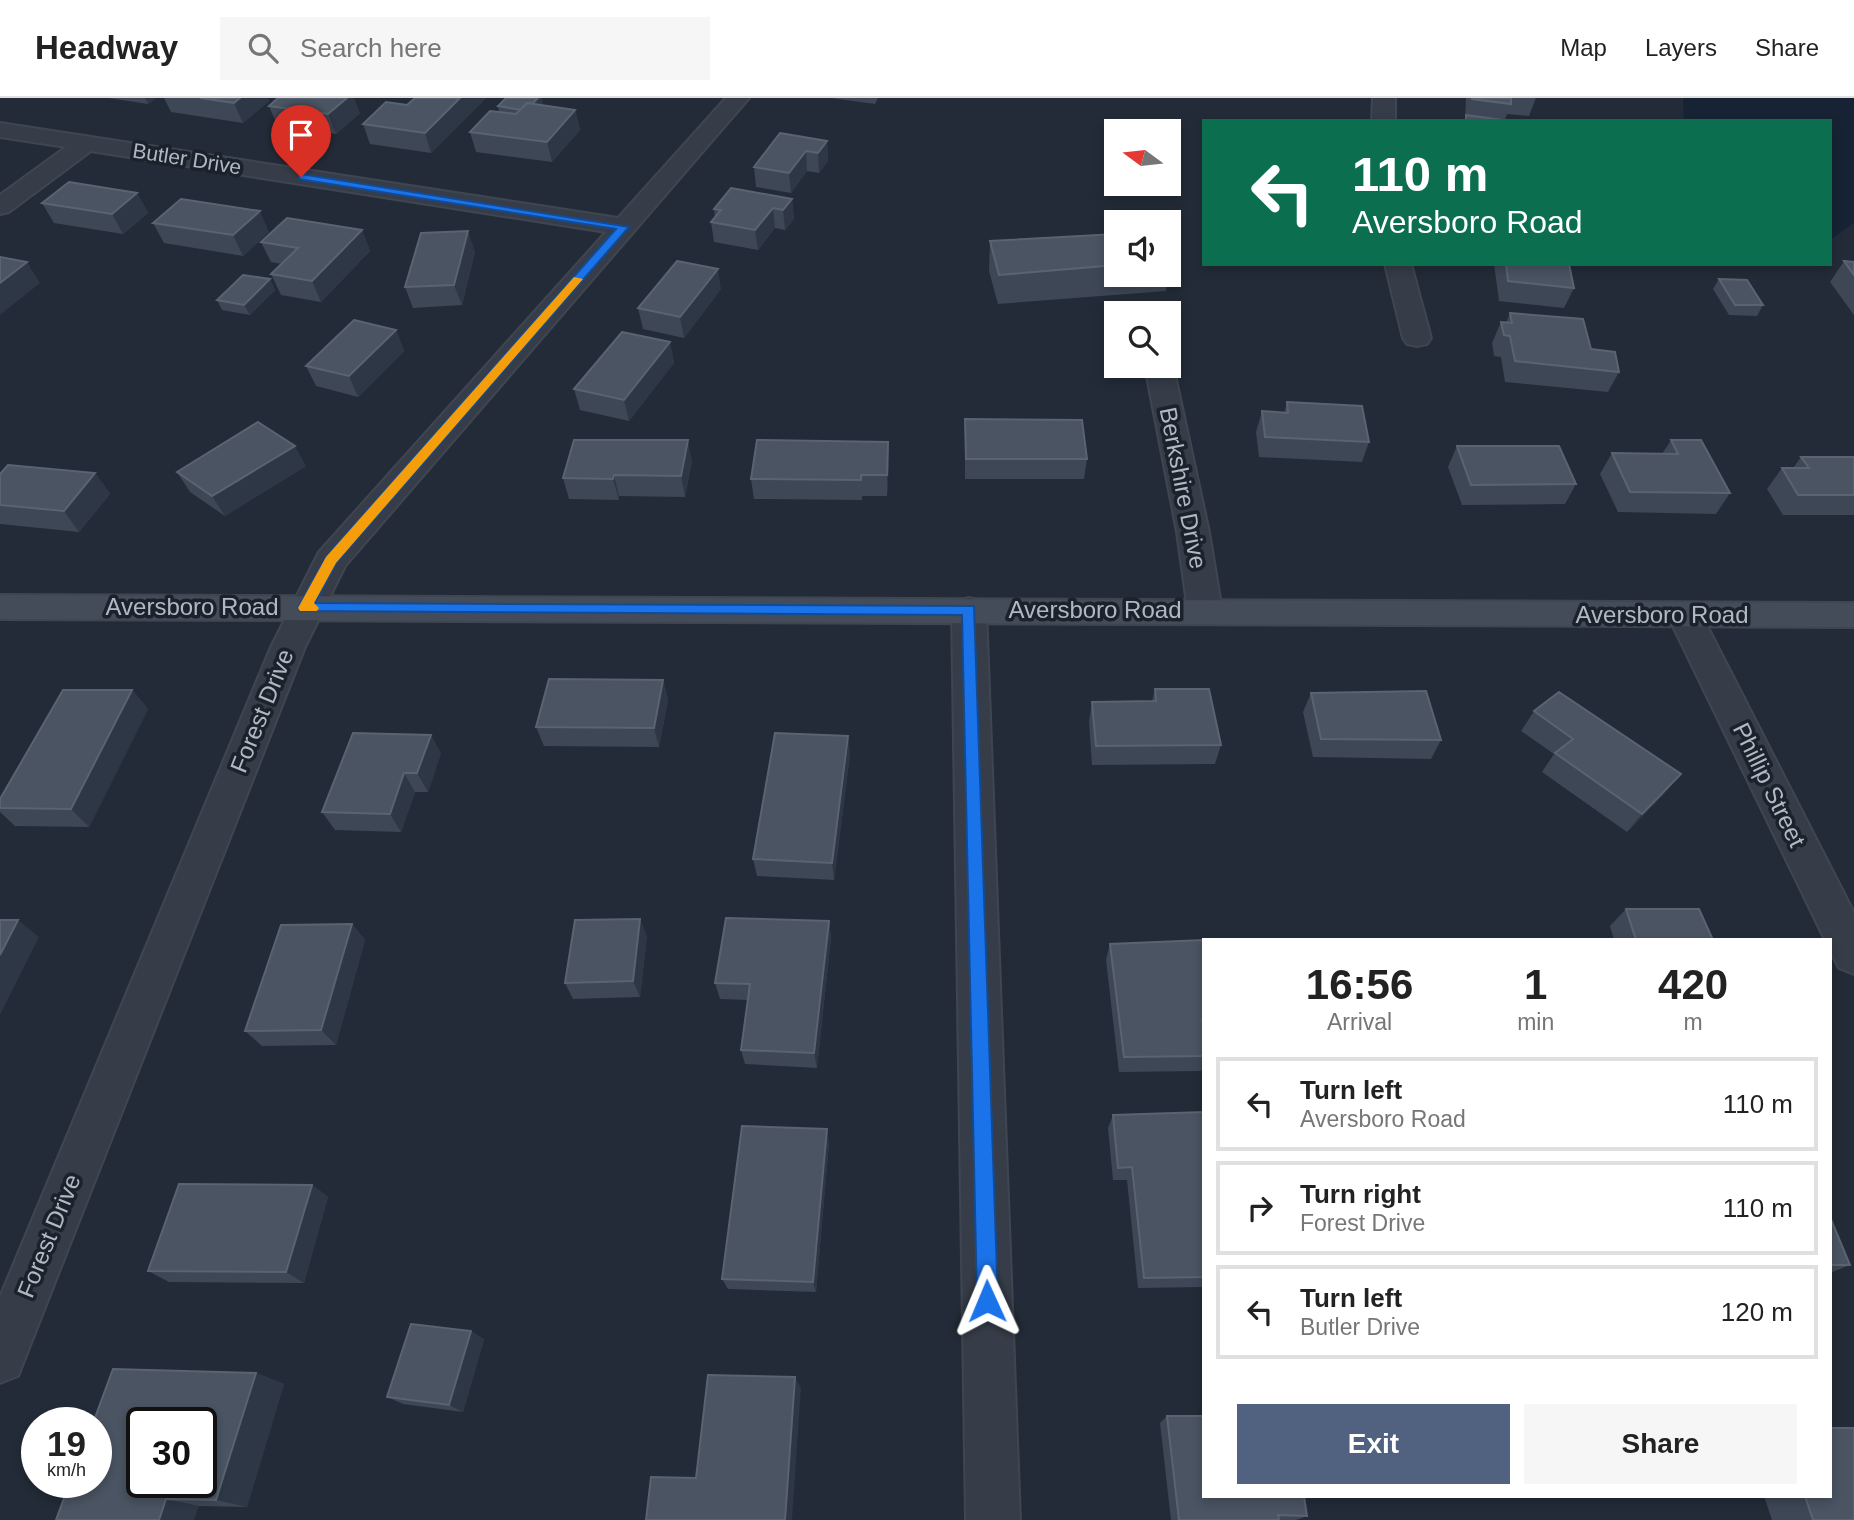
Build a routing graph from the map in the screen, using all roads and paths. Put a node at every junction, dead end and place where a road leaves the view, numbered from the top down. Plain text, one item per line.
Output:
1 (738, 98) edge
2 (1384, 98) edge
3 (1383, 119) edge
4 (0, 130) edge
5 (86, 144) junction
6 (0, 207) edge
7 (624, 227) junction
8 (1399, 266) edge
9 (1418, 338) dead end
10 (1161, 378) edge
11 (0, 607) edge
12 (305, 608) junction
13 (969, 610) junction
14 (1205, 611) junction
15 (1685, 615) junction
16 (1854, 615) edge
17 (1854, 955) edge
18 (0, 1358) edge
19 (993, 1520) edge

1 - 7 street, Forest Drive
2 - 3 street
4 - 5 street, Butler Drive
5 - 6 street
5 - 7 street, Butler Drive
7 - 12 street, Forest Drive
8 - 9 street
10 - 14 street, Berkshire Drive
11 - 12 street, Aversboro Road
12 - 13 street, Aversboro Road
12 - 18 street, Forest Drive
13 - 14 street, Aversboro Road
13 - 19 street
14 - 15 street, Aversboro Road
15 - 16 street, Aversboro Road
15 - 17 street, Phillip Street

